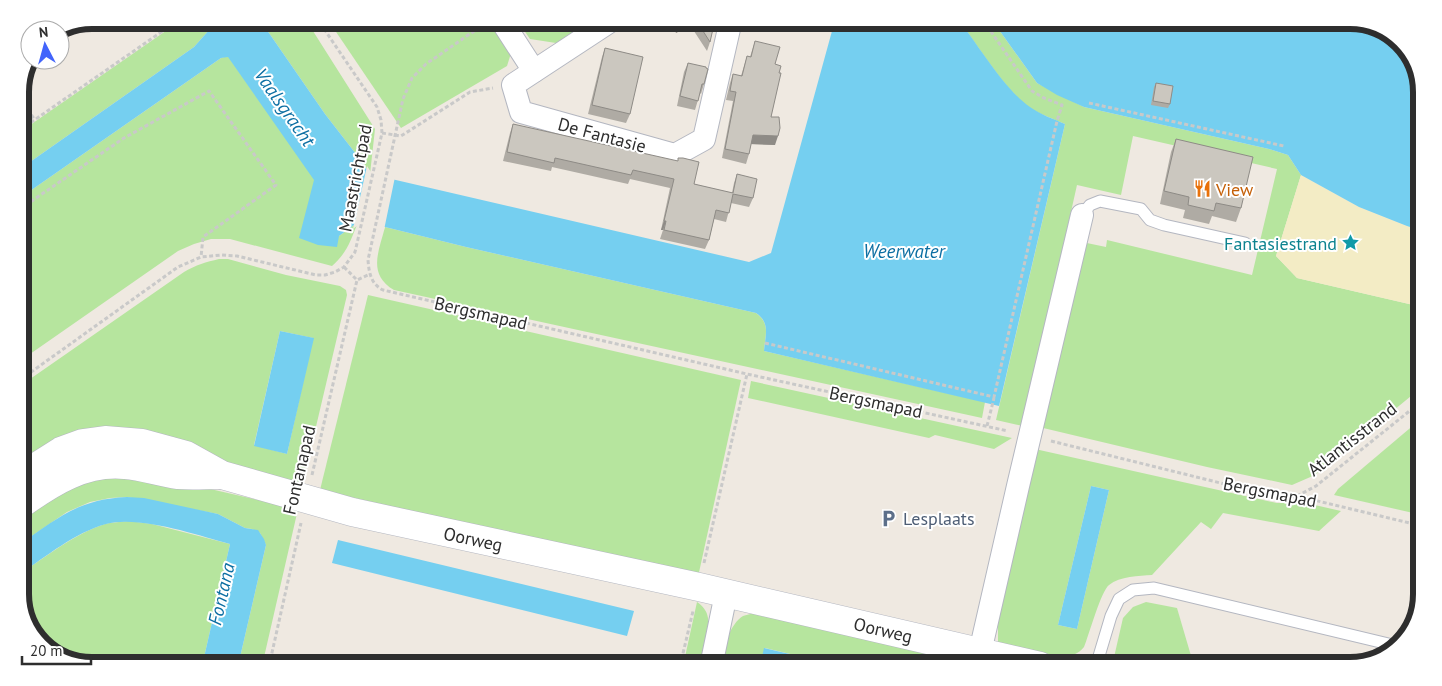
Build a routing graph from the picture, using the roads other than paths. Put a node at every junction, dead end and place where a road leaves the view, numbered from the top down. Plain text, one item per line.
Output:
1 (497, 29) edge
2 (598, 29) edge
3 (729, 29) edge
4 (534, 70) junction
5 (1082, 215) joint
6 (1245, 244) dead end
7 (29, 471) edge
8 (222, 475) junction
9 (29, 498) edge
10 (726, 594) junction
11 (1389, 644) edge
12 (980, 652) junction
13 (713, 657) edge
14 (1001, 657) edge
15 (1099, 657) edge

1 - 4 street
2 - 4 street
3 - 4 street, De Fantasie
5 - 6 lane
5 - 12 street
7 - 8 street, Oorweg
8 - 9 street, Oorweg
8 - 10 street, Oorweg
10 - 12 street, Oorweg
10 - 13 street
11 - 15 lane
12 - 14 street, Oorweg

